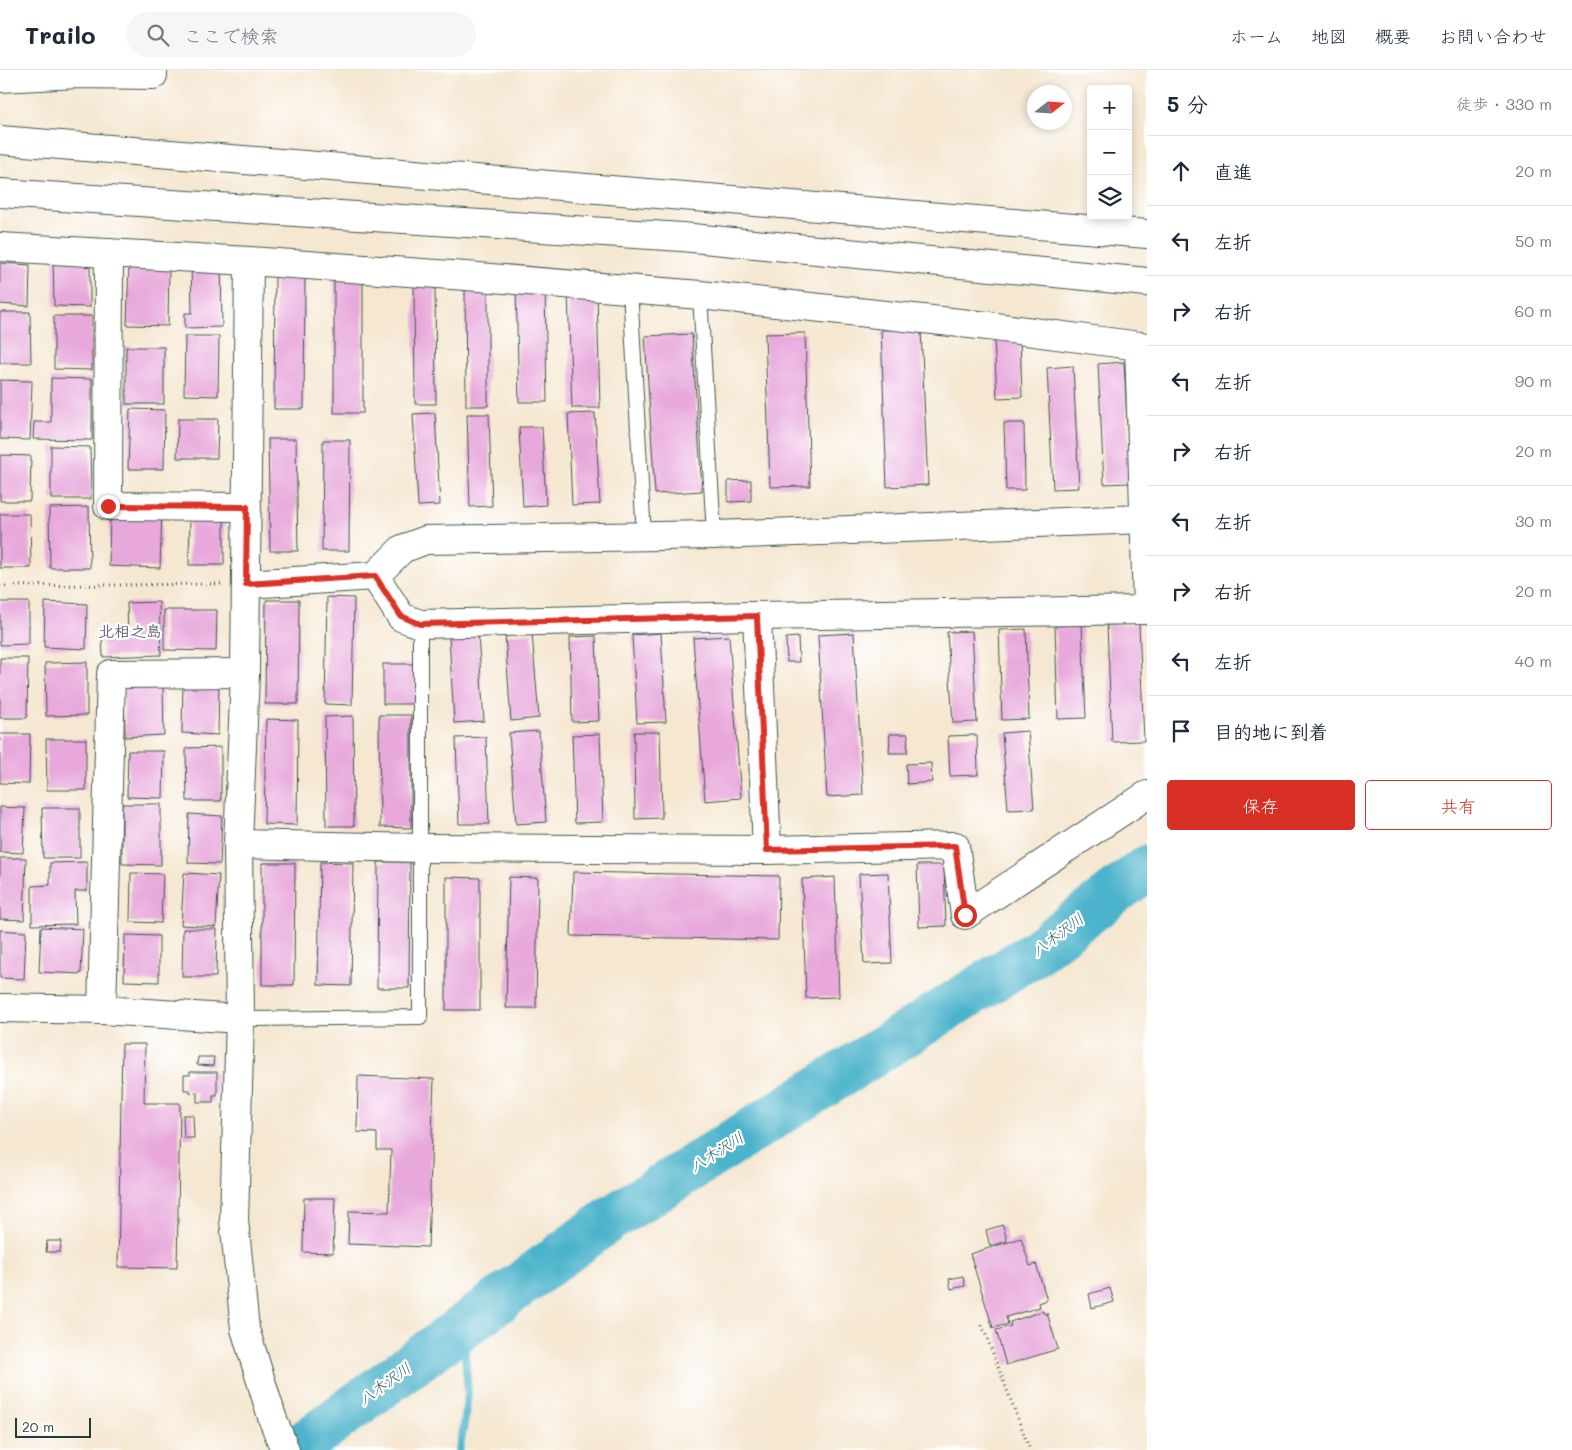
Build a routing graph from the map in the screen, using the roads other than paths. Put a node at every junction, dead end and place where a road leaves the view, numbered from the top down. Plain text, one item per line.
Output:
1 (153, 70) edge
2 (0, 78) edge
3 (0, 140) edge
4 (0, 193) edge
5 (1147, 234) edge
6 (0, 247) edge
7 (108, 253) junction
8 (248, 261) junction
9 (1147, 282) edge
10 (630, 289) junction
11 (700, 295) junction
12 (1143, 347) edge
13 (247, 507) junction
14 (1144, 520) junction
15 (714, 535) junction
16 (644, 537) junction
17 (375, 576) junction
18 (246, 584) junction
19 (1147, 605) edge
20 (1147, 610) edge
21 (757, 616) junction
22 (420, 624) junction
23 (245, 672) junction
24 (1147, 795) edge
25 (238, 844) junction
26 (421, 848) junction
27 (767, 850) junction
28 (0, 1008) edge
29 (102, 1010) junction
30 (240, 1019) junction
31 (285, 1450) edge

1 - 2 street
3 - 5 street
4 - 9 street
6 - 7 street
7 - 8 street
7 - 13 street
8 - 10 street
8 - 13 street
10 - 11 street
10 - 16 lane
11 - 12 street
11 - 15 lane
12 - 14 street
13 - 18 street
14 - 15 street
14 - 19 street
15 - 16 street
16 - 17 street
17 - 18 street
17 - 22 street
18 - 23 street
20 - 21 street
21 - 22 street
21 - 27 street
22 - 26 lane
23 - 25 street
23 - 29 street
24 - 27 street
25 - 26 street
25 - 30 street
26 - 27 street
26 - 30 lane
28 - 29 street
29 - 30 street
30 - 31 street

